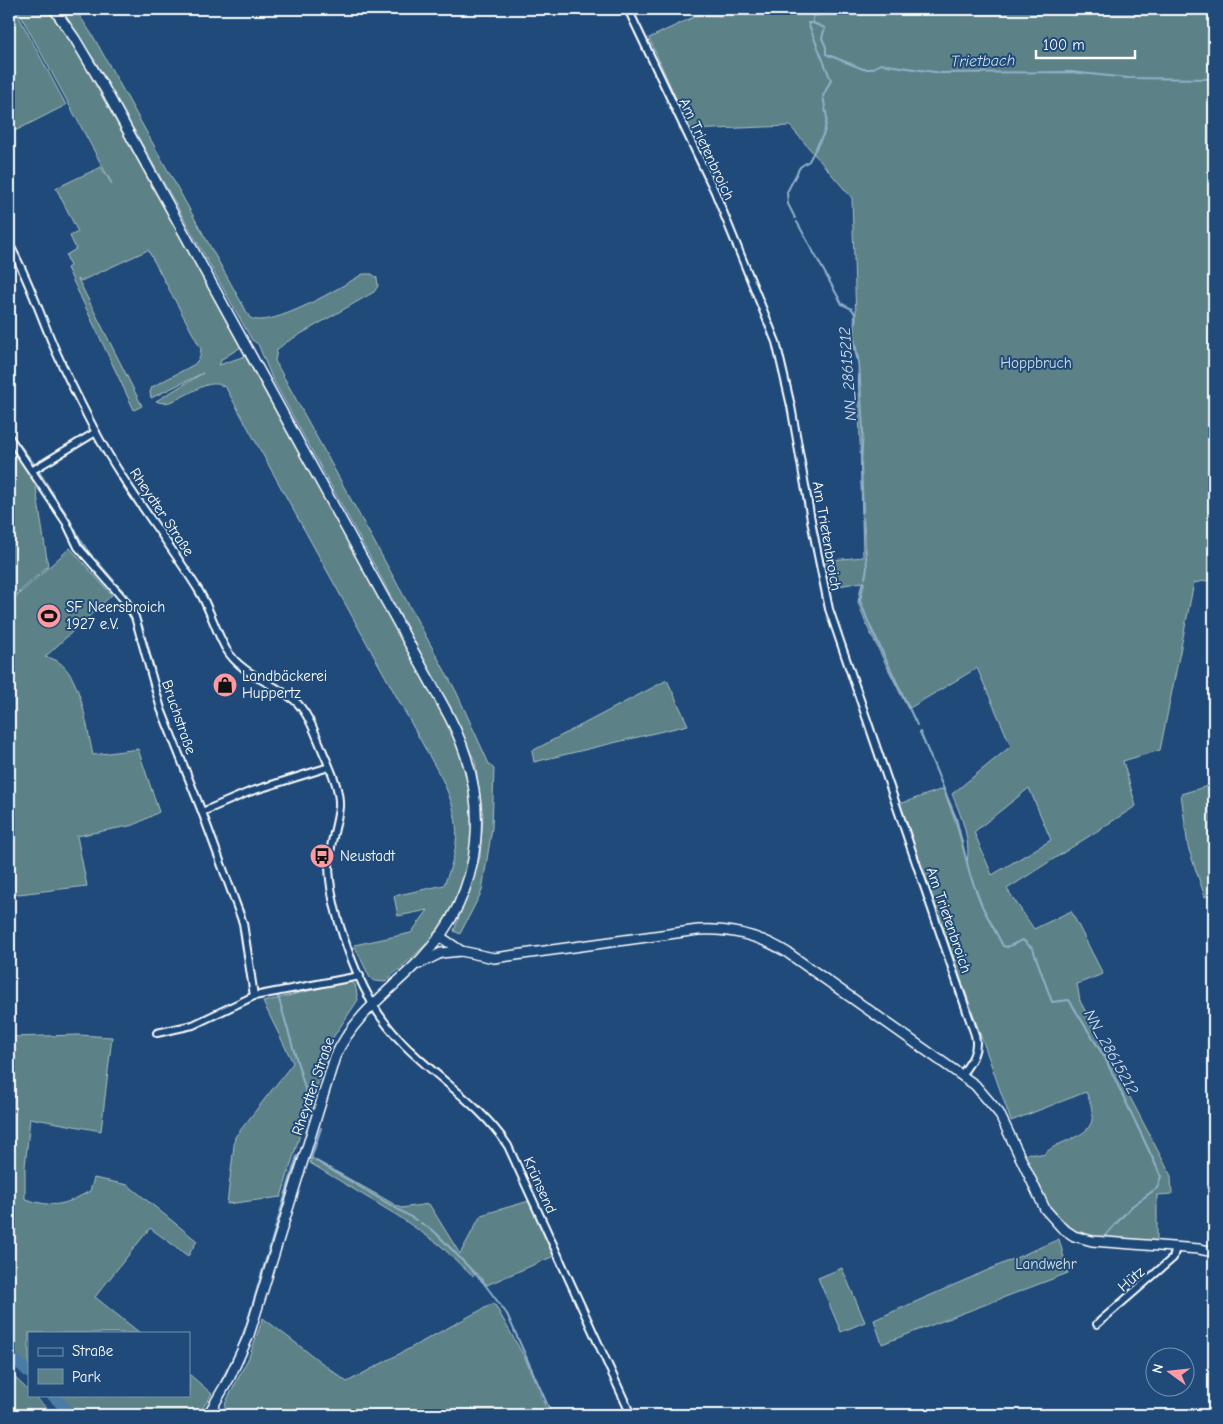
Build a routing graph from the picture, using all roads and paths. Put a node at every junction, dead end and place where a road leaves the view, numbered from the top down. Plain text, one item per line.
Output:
1 (54, 9) edge
2 (628, 9) edge
3 (9, 244) edge
4 (96, 432) junction
5 (9, 437) edge
6 (33, 470) junction
7 (329, 767) junction
8 (202, 812) junction
9 (439, 936) junction
10 (461, 951) junction
11 (406, 972) junction
12 (360, 976) junction
13 (254, 996) junction
14 (372, 1003) junction
15 (157, 1033) dead end
16 (962, 1074) junction
17 (1176, 1248) junction
18 (1214, 1248) edge
19 (1214, 1252) edge
20 (1096, 1324) dead end
21 (208, 1415) edge
22 (631, 1415) edge

1 - 9 main road
2 - 16 street, Am Trietenbroich
3 - 4 street, Rheydter Straße
4 - 6 street
4 - 7 street, Rheydter Straße
5 - 6 street, Bruchstraße
6 - 8 street, Bruchstraße
7 - 8 street
7 - 12 street, Rheydter Straße
8 - 13 street, Bruchstraße
9 - 10 main road
9 - 11 main road
10 - 11 main road
10 - 16 main road
11 - 14 main road
12 - 13 street
12 - 14 street, Rheydter Straße
13 - 15 street
14 - 21 main road, Rheydter Straße
14 - 22 street, Krünsend
16 - 17 main road
17 - 18 main road
17 - 19 main road
17 - 20 street, Hütz

